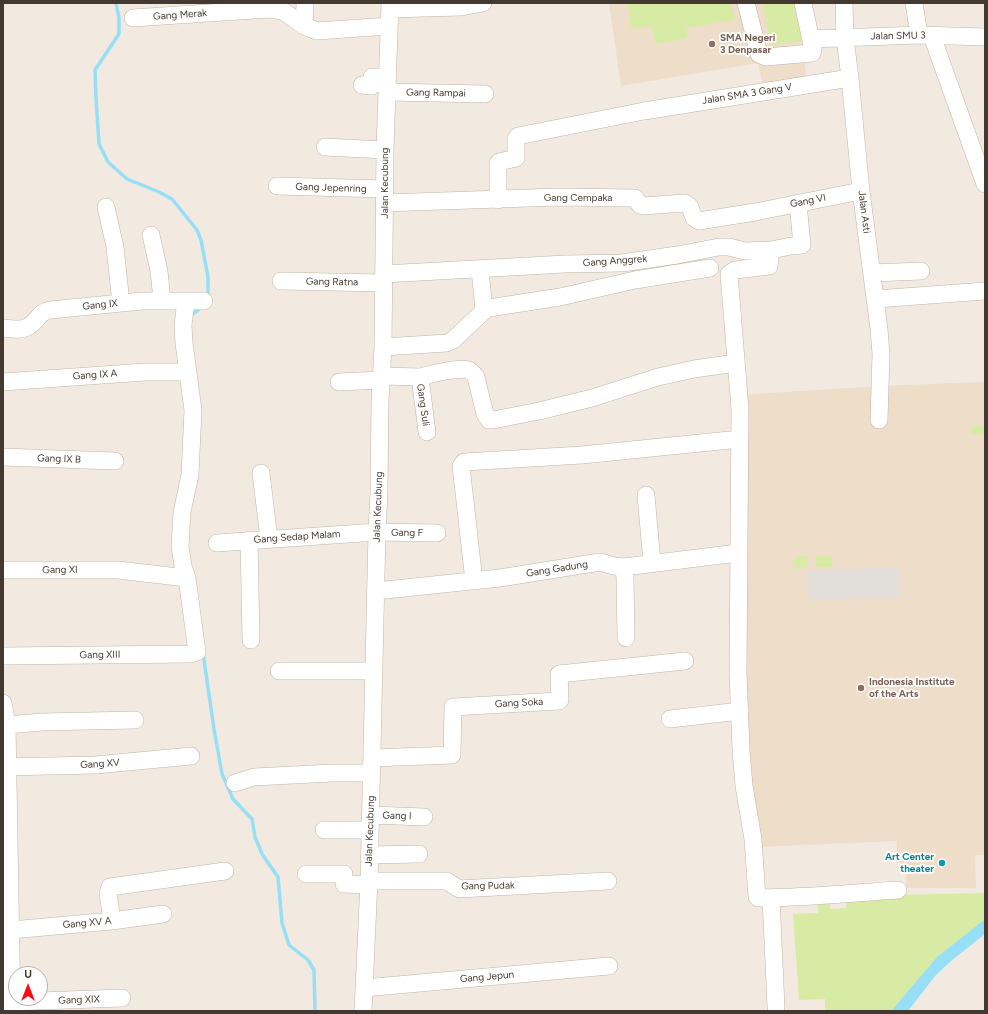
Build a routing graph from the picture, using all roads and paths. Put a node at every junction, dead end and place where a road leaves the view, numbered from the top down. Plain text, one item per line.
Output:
1 (305, 3) edge
2 (483, 3) edge
3 (746, 3) edge
4 (803, 3) edge
5 (844, 3) edge
6 (914, 3) edge
7 (269, 6) edge
8 (390, 6) edge
9 (180, 9) edge
10 (133, 18) dead end
11 (304, 26) junction
12 (389, 26) junction
13 (925, 35) junction
14 (985, 37) edge
15 (845, 38) junction
16 (811, 39) junction
17 (850, 78) junction
18 (387, 85) junction
19 (362, 86) dead end
20 (485, 94) dead end
21 (325, 147) dead end
22 (385, 150) junction
23 (984, 179) edge
24 (277, 186) dead end
25 (862, 191) junction
26 (385, 196) junction
27 (498, 200) junction
28 (798, 203) junction
29 (106, 207) dead end
30 (755, 212) joint
31 (150, 235) dead end
32 (772, 250) junction
33 (480, 268) junction
34 (710, 268) dead end
35 (921, 271) dead end
36 (872, 272) junction
37 (383, 279) junction
38 (281, 281) dead end
39 (985, 291) edge
40 (876, 299) junction
41 (162, 300) junction
42 (186, 301) junction
43 (204, 301) dead end
44 (121, 303) junction
45 (484, 311) junction
46 (3, 328) edge
47 (383, 347) junction
48 (736, 363) junction
49 (188, 372) junction
50 (420, 377) junction
51 (382, 378) junction
52 (3, 382) edge
53 (340, 382) dead end
54 (879, 420) dead end
55 (428, 432) dead end
56 (740, 439) junction
57 (3, 457) edge
58 (115, 461) dead end
59 (261, 473) dead end
60 (646, 495) dead end
61 (377, 532) junction
62 (437, 533) dead end
63 (269, 539) junction
64 (249, 540) junction
65 (217, 543) dead end
66 (738, 554) junction
67 (652, 563) junction
68 (624, 567) junction
69 (3, 570) edge
70 (187, 578) junction
71 (474, 581) junction
72 (376, 591) junction
73 (626, 638) dead end
74 (251, 640) dead end
75 (3, 656) edge
76 (685, 661) dead end
77 (279, 671) dead end
78 (373, 671) junction
79 (3, 703) edge
80 (740, 712) junction
81 (670, 719) dead end
82 (135, 720) dead end
83 (8, 725) junction
84 (191, 756) dead end
85 (372, 766) junction
86 (5, 767) edge
87 (234, 783) dead end
88 (424, 816) dead end
89 (371, 822) junction
90 (324, 830) dead end
91 (419, 854) dead end
92 (370, 855) junction
93 (225, 872) dead end
94 (306, 874) dead end
95 (608, 881) dead end
96 (369, 883) junction
97 (898, 890) dead end
98 (771, 898) junction
99 (163, 914) dead end
100 (112, 921) junction
101 (11, 930) junction
102 (11, 966) edge
103 (609, 966) dead end
104 (364, 988) junction
105 (122, 998) dead end
106 (48, 1003) edge
107 (776, 1007) dead end
108 (363, 1011) edge

1 - 11 street
2 - 8 street
3 - 16 street
4 - 16 street
5 - 15 street, Jalan Asti
6 - 13 street
7 - 9 street, Gang Merak
7 - 11 street, Gang Merak
8 - 12 street, Jalan Kecubung
9 - 10 street, Gang Merak
11 - 12 street, Gang Merak
12 - 18 street, Jalan Kecubung
13 - 14 street, Jalan SMU 3
13 - 15 street, Jalan SMU 3
13 - 23 street
15 - 16 street, Jalan SMU 3
15 - 17 street, Jalan Asti
17 - 25 street, Jalan Asti
17 - 27 street, Jalan SMA 3 Gang V
18 - 19 street, Gang Rampai
18 - 20 street, Gang Rampai
18 - 22 street, Jalan Kecubung
21 - 22 street
22 - 26 street, Jalan Kecubung
24 - 26 street, Gang Jepenring
25 - 28 street, Gang VI
25 - 36 street, Jalan Asti
26 - 27 street, Gang Cempaka
26 - 37 street, Jalan Kecubung
27 - 30 street, Gang Cempaka
28 - 30 street, Gang VI
28 - 32 street, Gang Anggrek
29 - 44 street
31 - 41 street
32 - 33 street, Gang Anggrek
32 - 48 street
33 - 37 street, Gang Anggrek
33 - 45 street
34 - 45 street
35 - 36 street
36 - 40 street, Jalan Asti
37 - 38 street, Gang Ratna
37 - 47 street, Jalan Kecubung
39 - 40 street
40 - 54 street, Jalan Asti
41 - 42 street, Gang IX
41 - 44 street, Gang IX
42 - 43 street, Gang IX
42 - 49 street
44 - 46 street, Gang IX
45 - 47 street
47 - 51 street, Jalan Kecubung
48 - 50 street, Gang Suli
48 - 56 street
49 - 52 street, Gang IX A
49 - 70 street
50 - 51 street, Gang Suli
50 - 55 street, Gang Suli
51 - 53 street, Gang Suli
51 - 61 street, Jalan Kecubung
56 - 66 street
56 - 71 street
57 - 58 street, Gang IX B
59 - 63 street
60 - 67 street
61 - 62 street, Gang F
61 - 63 street, Gang Sedap Malam
61 - 72 street, Jalan Kecubung
63 - 64 street, Gang Sedap Malam
64 - 65 street, Gang Sedap Malam
64 - 74 street
66 - 67 street, Gang Gadung
66 - 80 street
67 - 68 street, Gang Gadung
68 - 71 street, Gang Gadung
68 - 73 street
69 - 70 street, Gang XI
70 - 75 street, Gang XIII
71 - 72 street, Gang Gadung
72 - 78 street, Jalan Kecubung
76 - 85 street, Gang Soka
77 - 78 street
78 - 85 street, Jalan Kecubung
79 - 83 street
80 - 81 street
80 - 98 street
82 - 83 street
83 - 86 street
84 - 86 street, Gang XV
85 - 87 street
85 - 89 street, Jalan Kecubung
86 - 101 street
88 - 89 street, Gang I
89 - 90 street, Gang I
89 - 92 street, Jalan Kecubung
91 - 92 street
92 - 96 street, Jalan Kecubung
93 - 100 street
94 - 96 street
95 - 96 street, Gang Pudak
96 - 104 street, Jalan Kecubung
97 - 98 street
98 - 107 street
99 - 100 street, Gang XV A
100 - 101 street, Gang XV A
101 - 102 street
103 - 104 street, Gang Jepun
104 - 108 street, Jalan Kecubung
105 - 106 street, Gang XIX

